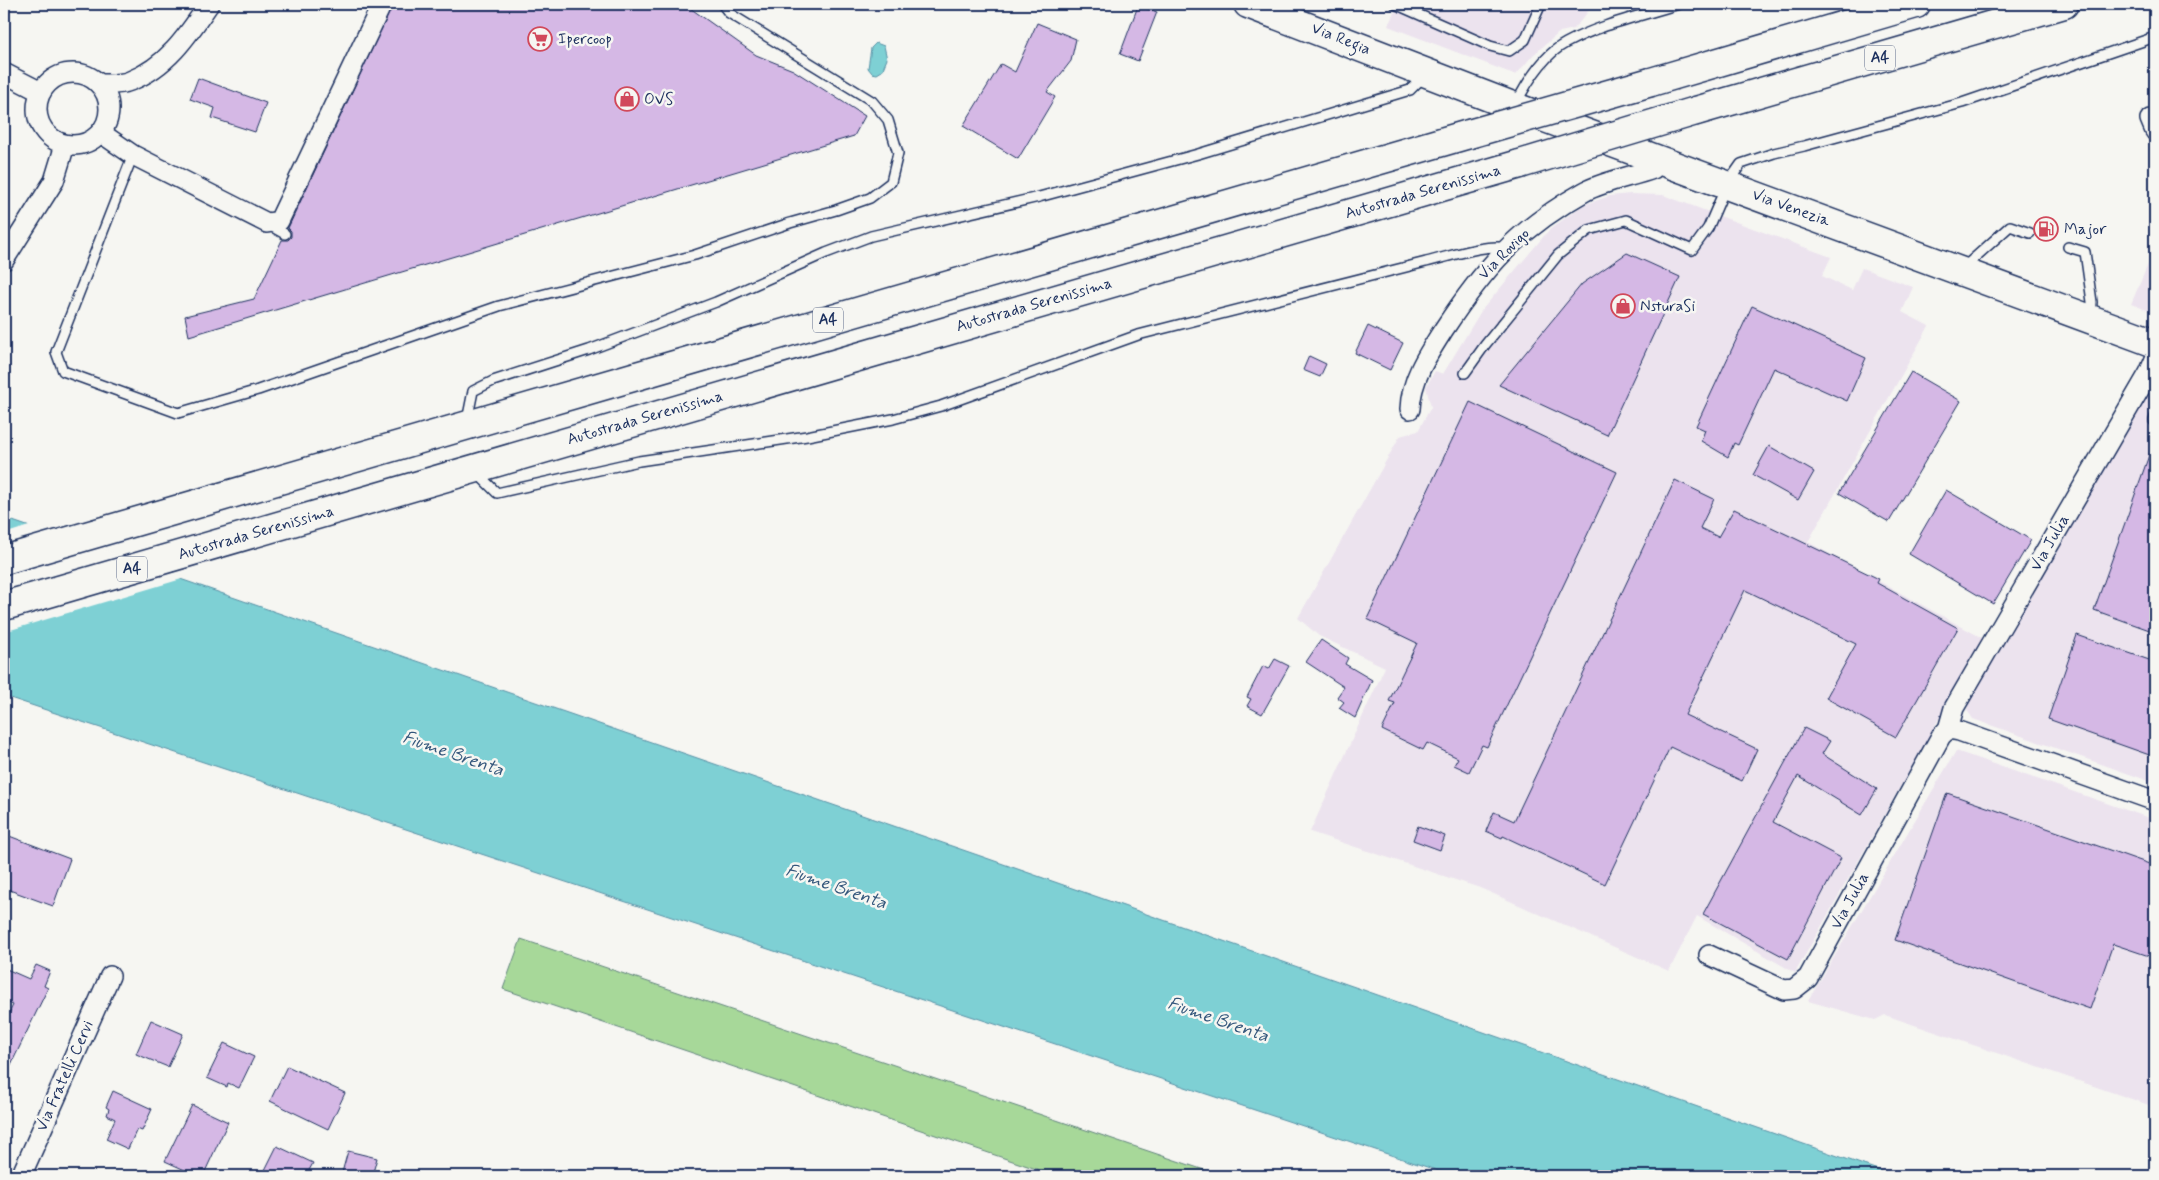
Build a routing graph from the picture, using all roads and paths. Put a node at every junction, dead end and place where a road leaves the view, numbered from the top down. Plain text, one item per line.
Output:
1 (209, 4) edge
2 (382, 4) edge
3 (722, 4) edge
4 (1252, 4) edge
5 (1395, 4) edge
6 (1541, 4) edge
7 (1678, 4) edge
8 (1916, 4) edge
9 (2064, 4) edge
10 (2155, 37) edge
11 (4, 73) edge
12 (1427, 74) junction
13 (99, 84) junction
14 (41, 92) junction
15 (1515, 106) junction
16 (101, 133) junction
17 (65, 145) junction
18 (133, 155) junction
19 (1656, 159) junction
20 (1727, 184) junction
21 (2030, 233) dead end
22 (2068, 247) dead end
23 (1507, 248) junction
24 (4, 260) edge
25 (1960, 271) junction
26 (2090, 319) junction
27 (2155, 343) edge
28 (2155, 358) edge
29 (1465, 374) dead end
30 (1410, 409) dead end
31 (466, 426) junction
32 (473, 468) junction
33 (4, 560) edge
34 (4, 606) edge
35 (1948, 729) junction
36 (2155, 801) edge
37 (1709, 955) dead end
38 (110, 976) dead end
39 (21, 1176) edge

1 - 13 street
2 - 18 street
3 - 18 lane
4 - 12 main road, Via Regia
5 - 6 lane
7 - 15 lane
8 - 31 main road, A4, bridge
9 - 32 main road, Autostrada Serenissima / A4, bridge
10 - 20 lane
11 - 14 street
12 - 15 main road, Via Venezia
12 - 31 lane
13 - 14 street
13 - 16 street
14 - 17 street
15 - 19 main road, Via Venezia
16 - 17 street
16 - 18 street
17 - 24 street
19 - 20 main road, Via Venezia
19 - 23 street, Via Rovigo
20 - 25 main road, Via Venezia
20 - 29 lane
21 - 25 lane
22 - 26 lane
23 - 30 street, Via Rovigo
23 - 32 lane
25 - 26 main road, Via Venezia
26 - 27 main road, Via Venezia
28 - 35 street, Via Julia
31 - 33 main road, A4
32 - 34 main road, Autostrada Serenissima / A4
35 - 36 street
35 - 37 street, Via Julia
38 - 39 street, Via Fratelli Cervi

